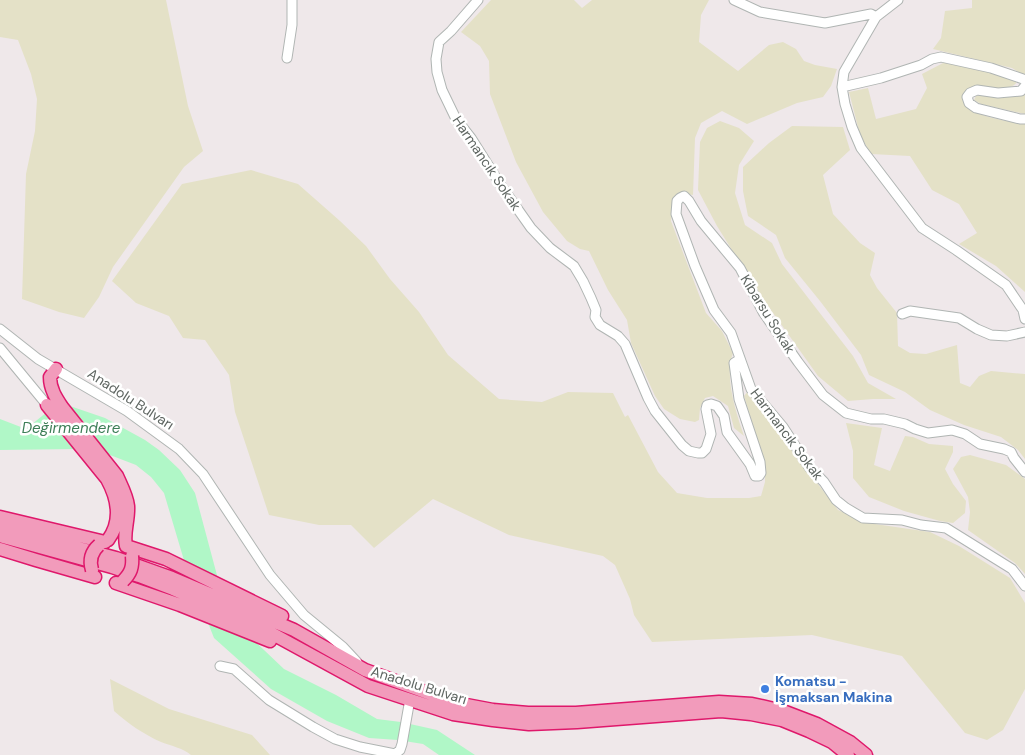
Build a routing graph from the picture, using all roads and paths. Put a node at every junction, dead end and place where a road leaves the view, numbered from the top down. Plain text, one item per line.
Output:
1 (292, 0) edge
2 (478, 0) edge
3 (734, 0) edge
4 (898, 0) edge
5 (876, 17) junction
6 (287, 58) dead end
7 (1025, 81) edge
8 (1025, 86) edge
9 (842, 87) junction
10 (1025, 118) edge
11 (902, 314) dead end
12 (1025, 319) edge
13 (0, 329) edge
14 (1025, 332) edge
15 (0, 348) edge
16 (740, 359) junction
17 (56, 369) junction
18 (51, 402) junction
19 (1025, 472) edge
20 (0, 517) edge
21 (0, 527) edge
22 (0, 536) edge
23 (104, 542) junction
24 (0, 550) edge
25 (129, 551) junction
26 (94, 573) junction
27 (119, 582) junction
28 (173, 583) junction
29 (1025, 586) edge
30 (259, 631) junction
31 (220, 666) dead end
32 (365, 670) junction
33 (410, 699) junction
34 (395, 755) edge
35 (848, 755) edge
36 (866, 755) edge

1 - 6 street
2 - 16 street, Harmancık Sokak
3 - 5 street
4 - 5 street
5 - 9 street
7 - 9 street
8 - 10 street
9 - 12 street
11 - 14 street
13 - 17 street, Anadolu Bulvarı
15 - 18 street
16 - 19 street, Kibarsu Sokak
16 - 29 street, Harmancık Sokak
17 - 18 highway
17 - 32 street, Anadolu Bulvarı
18 - 23 highway
18 - 25 highway
20 - 23 highway
21 - 28 highway, Anadolu Bulvarı
22 - 28 highway, Anadolu Bulvarı
23 - 25 highway
23 - 26 highway, bridge
24 - 26 highway
25 - 27 highway, bridge
25 - 32 highway
26 - 27 highway
27 - 30 highway
28 - 30 highway, Anadolu Bulvarı
28 - 32 highway, Anadolu Bulvarı
30 - 33 highway, Anadolu Bulvarı
31 - 34 street
32 - 36 highway, Anadolu Bulvarı
33 - 34 street
33 - 35 highway, Anadolu Bulvarı

